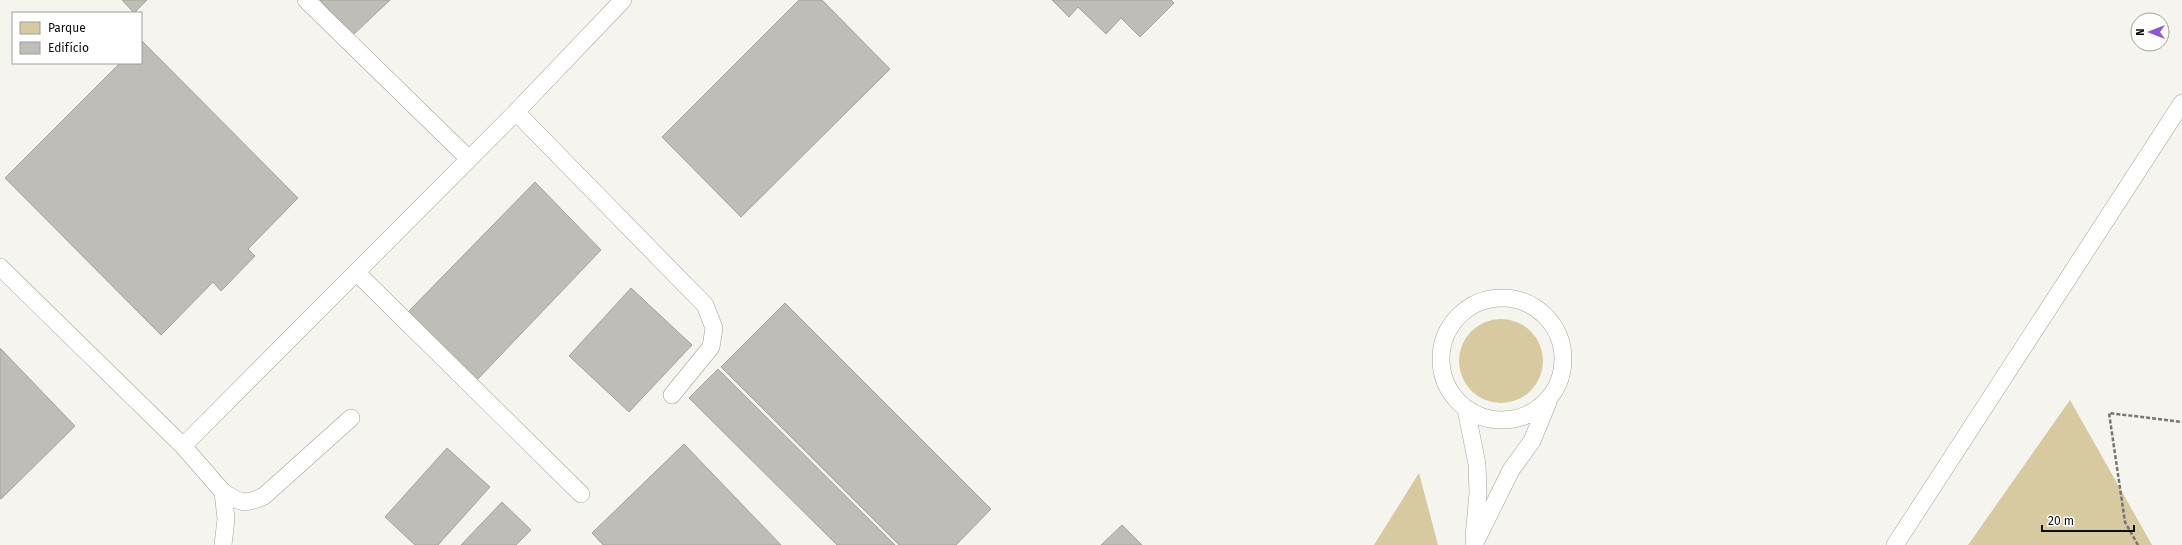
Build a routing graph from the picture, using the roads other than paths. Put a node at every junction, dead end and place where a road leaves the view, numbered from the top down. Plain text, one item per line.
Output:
1 (306, 0) edge
2 (623, 0) edge
3 (2182, 103) edge
4 (516, 112) junction
5 (468, 158) junction
6 (0, 267) edge
7 (356, 272) junction
8 (672, 395) dead end
9 (1550, 399) junction
10 (1466, 409) junction
11 (351, 418) dead end
12 (183, 446) junction
13 (223, 492) junction
14 (581, 494) dead end
15 (223, 545) edge
16 (1474, 545) edge
17 (1895, 545) edge

1 - 5 lane
2 - 4 lane
3 - 17 lane
4 - 5 lane
4 - 8 lane
5 - 7 lane
6 - 12 lane
7 - 12 lane
7 - 14 lane
9 - 10 lane
9 - 10 lane
9 - 16 lane
10 - 16 lane
11 - 13 lane
12 - 13 lane
13 - 15 lane

